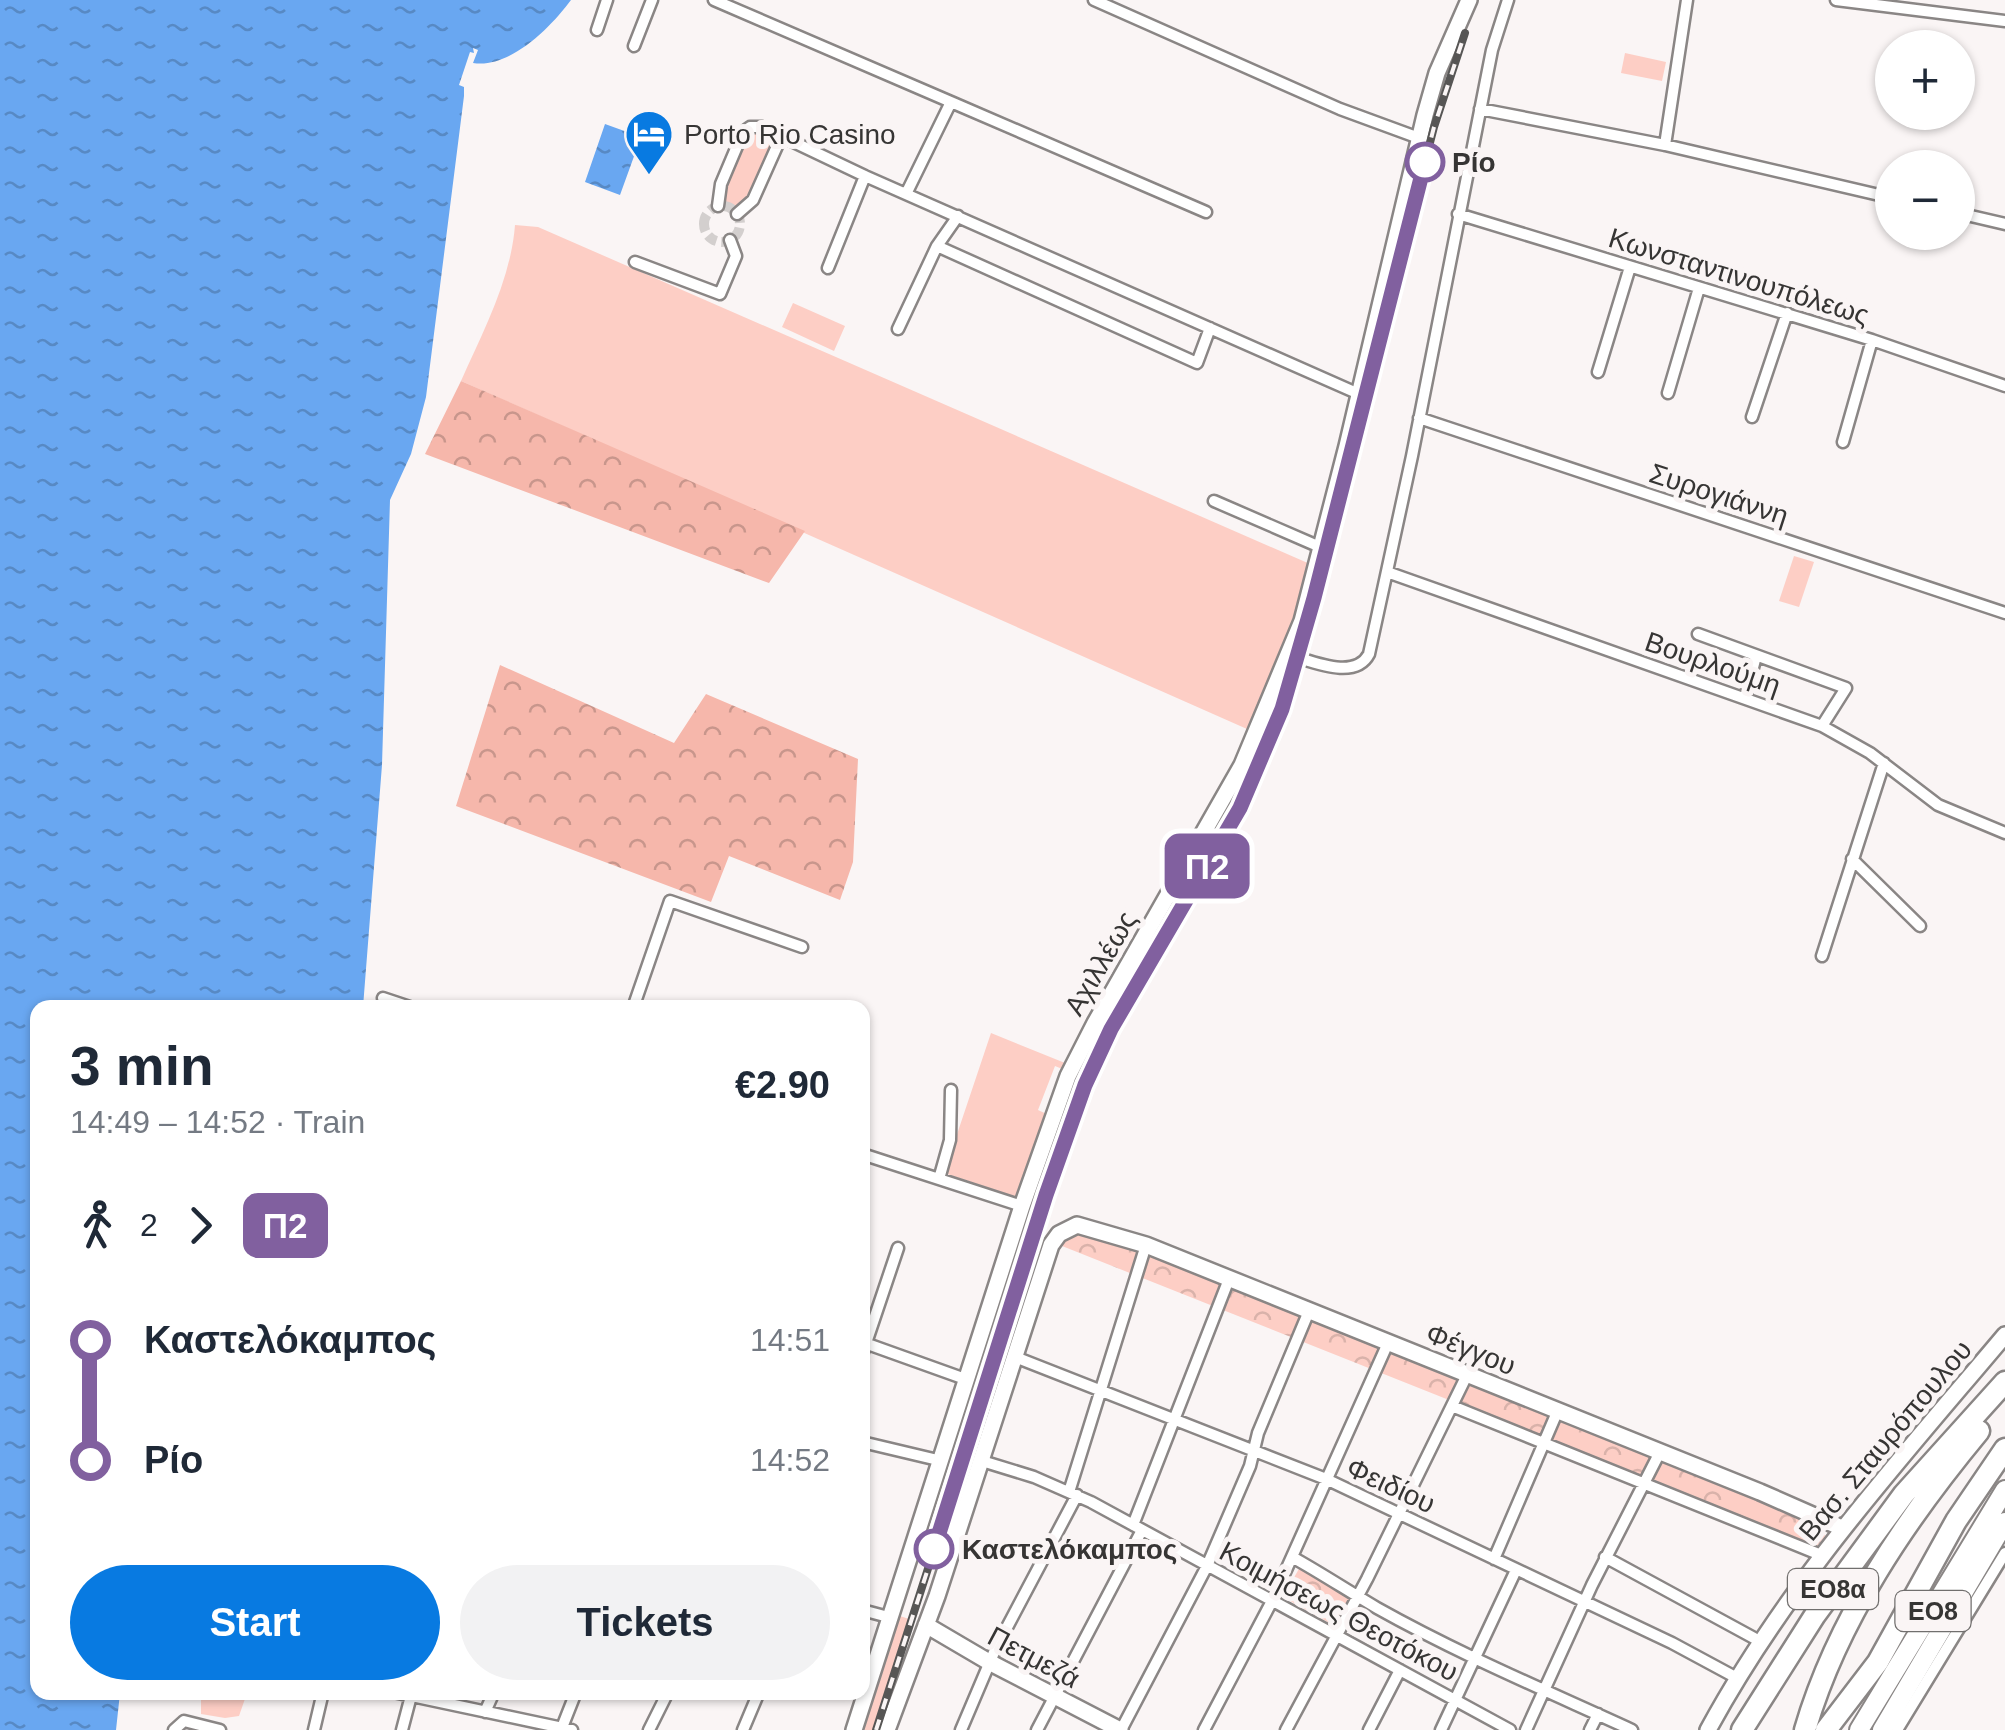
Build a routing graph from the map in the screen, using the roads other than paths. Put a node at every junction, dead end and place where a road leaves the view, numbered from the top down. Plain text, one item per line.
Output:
1 (607, 0) edge
2 (652, 0) edge
3 (714, 0) edge
4 (1094, 0) edge
5 (1461, 0) edge
6 (1469, 0) edge
7 (1508, 0) edge
8 (1687, 0) edge
9 (1836, 0) edge
10 (2005, 21) edge
11 (1457, 26) junction
12 (597, 30) dead end
13 (634, 46) dead end
14 (952, 102) junction
15 (1480, 109) junction
16 (782, 136) junction
17 (1419, 138) junction
18 (1665, 145) junction
19 (865, 176) junction
20 (906, 194) junction
21 (1875, 194) edge
22 (718, 206) dead end
23 (1206, 212) dead end
24 (737, 214) tunnel mouth
25 (1458, 214) junction
26 (958, 216) junction
27 (1975, 218) edge
28 (2005, 224) edge
29 (730, 240) dead end
30 (937, 246) junction
31 (635, 262) dead end
32 (1630, 267) junction
33 (828, 268) dead end
34 (1699, 288) junction
35 (1787, 313) junction
36 (1210, 328) junction
37 (898, 329) dead end
38 (1872, 340) junction
39 (1598, 372) dead end
40 (2005, 386) edge
41 (1668, 393) dead end
42 (1359, 394) junction
43 (1419, 418) junction
44 (1752, 418) dead end
45 (1843, 442) dead end
46 (1214, 501) dead end
47 (1320, 547) junction
48 (1387, 572) junction
49 (2005, 613) edge
50 (1698, 634) dead end
51 (1289, 655) junction
52 (1756, 656) junction
53 (1745, 698) junction
54 (1822, 726) junction
55 (1884, 762) junction
56 (2005, 834) edge
57 (1852, 859) junction
58 (1920, 926) dead end
59 (802, 948) dead end
60 (1822, 956) dead end
61 (383, 998) dead end
62 (389, 1000) edge
63 (636, 1000) edge
64 (951, 1090) dead end
65 (870, 1157) edge
66 (939, 1179) junction
67 (1022, 1206) junction
68 (1146, 1245) junction
69 (898, 1248) dead end
70 (1229, 1278) junction
71 (1309, 1311) junction
72 (870, 1330) edge
73 (2005, 1335) edge
74 (1388, 1343) junction
75 (870, 1349) edge
76 (1015, 1357) junction
77 (1467, 1375) junction
78 (968, 1380) junction
79 (2005, 1382) edge
80 (1099, 1390) junction
81 (1995, 1402) edge
82 (1452, 1406) junction
83 (1558, 1410) junction
84 (1176, 1418) junction
85 (870, 1444) edge
86 (1544, 1444) junction
87 (1254, 1450) junction
88 (2005, 1450) edge
89 (1660, 1452) junction
90 (942, 1461) junction
91 (982, 1461) junction
92 (1326, 1479) junction
93 (1643, 1484) junction
94 (2005, 1490) edge
95 (1073, 1493) junction
96 (1399, 1513) junction
97 (2005, 1522) edge
98 (1138, 1528) junction
99 (1842, 1528) junction
100 (2005, 1554) edge
101 (1821, 1555) junction
102 (1292, 1557) junction
103 (1605, 1557) junction
104 (1494, 1559) junction
105 (1207, 1566) junction
106 (1516, 1570) junction
107 (1358, 1595) junction
108 (1273, 1600) junction
109 (1585, 1602) junction
110 (870, 1612) edge
111 (892, 1618) junction
112 (926, 1625) junction
113 (1336, 1634) junction
114 (1754, 1638) dead end
115 (1475, 1658) junction
116 (990, 1662) junction
117 (1400, 1670) junction
118 (1737, 1678) junction
119 (870, 1683) edge
120 (1545, 1690) junction
121 (1812, 1693) junction
122 (1055, 1696) junction
123 (1455, 1699) junction
124 (321, 1700) edge
125 (410, 1700) edge
126 (436, 1700) edge
127 (490, 1700) edge
128 (573, 1700) edge
129 (664, 1700) edge
130 (756, 1700) edge
131 (864, 1700) edge
132 (485, 1712) junction
133 (1598, 1714) junction
134 (178, 1726) edge
135 (564, 1729) edge
136 (220, 1730) edge
137 (314, 1730) edge
138 (402, 1730) edge
139 (649, 1730) edge
140 (743, 1730) edge
141 (854, 1730) edge
142 (887, 1730) edge
143 (960, 1730) edge
144 (1037, 1730) edge
145 (1120, 1730) edge
146 (1204, 1730) edge
147 (1286, 1730) edge
148 (1369, 1730) edge
149 (1441, 1730) edge
150 (1510, 1730) edge
151 (1526, 1730) edge
152 (1590, 1730) edge
153 (1632, 1730) edge
154 (1708, 1730) edge
155 (1742, 1730) edge
156 (1796, 1730) edge
157 (1805, 1730) edge
158 (1826, 1730) edge
159 (1859, 1730) edge
160 (1882, 1730) edge
161 (1897, 1730) edge

1 - 12 street
2 - 13 street
3 - 14 street
4 - 17 street
5 - 11 street
6 - 11 street, Αχιλλέως
7 - 15 street
8 - 18 street
9 - 10 street
11 - 17 street, Αχιλλέως
14 - 20 street
14 - 23 street
15 - 18 street
15 - 25 street
16 - 19 street
16 - 22 street
16 - 24 street
17 - 42 street, Αχιλλέως
18 - 21 street
19 - 20 street
19 - 33 street
20 - 26 street
25 - 32 street, Κωνσταντινουπόλεως
25 - 43 street
26 - 30 street
26 - 36 street
27 - 28 street
29 - 31 street
30 - 36 street
30 - 37 street
32 - 34 street, Κωνσταντινουπόλεως
32 - 39 street
34 - 35 street, Κωνσταντινουπόλεως
34 - 41 street
35 - 38 street, Κωνσταντινουπόλεως
35 - 44 street
36 - 42 street
38 - 40 street, Κωνσταντινουπόλεως
38 - 45 street
42 - 47 street, Αχιλλέως
43 - 48 street
43 - 49 street, Συρογιάννη
46 - 47 street
47 - 51 street, Αχιλλέως
48 - 51 street
48 - 53 street, Βουρλούμη
50 - 52 street
51 - 67 street, Αχιλλέως
52 - 53 street
52 - 54 street
53 - 54 street, Βουρλούμη
54 - 55 street, Βουρλούμη
55 - 56 street, Βουρλούμη
55 - 57 street
57 - 58 street
57 - 60 street
59 - 63 street
61 - 62 street
64 - 66 street
65 - 66 street
66 - 67 street
67 - 78 street, Αχιλλέως
68 - 70 street, Φέγγου
68 - 76 street, Φέγγου
68 - 80 street
69 - 72 street
70 - 71 street, Φέγγου
70 - 84 street
71 - 74 street, Φέγγου
71 - 87 street
73 - 99 street, Βασ. Σταυρόπουλου
74 - 77 street, Φέγγου
74 - 92 street
75 - 78 street
76 - 80 street, Φειδίου
76 - 91 street
77 - 82 street
77 - 83 street, Φέγγου
78 - 90 street, Αχιλλέως
79 - 81 highway
80 - 84 street, Φειδίου
80 - 95 street
81 - 121 highway
81 - 121 highway
81 - 155 highway, ΕΟ8α
82 - 86 street
82 - 96 street
83 - 86 street
83 - 89 street, Φέγγου
84 - 87 street, Φειδίου
84 - 98 street
85 - 90 street
86 - 93 street
86 - 104 street
87 - 92 street, Φειδίου
87 - 105 street
88 - 158 highway, ΕΟ8α
89 - 93 street
89 - 99 street, Φέγγου
90 - 111 street, Αχιλλέως
91 - 95 street, Κοιμήσεως Θεοτόκου
91 - 112 street
92 - 96 street, Φειδίου
92 - 102 street
93 - 101 street
93 - 103 street
94 - 159 main road, ΕΟ8
95 - 98 street, Κοιμήσεως Θεοτόκου
95 - 116 street
96 - 104 street, Φειδίου
96 - 107 street
97 - 160 main road, ΕΟ8
98 - 105 street, Κοιμήσεως Θεοτόκου
98 - 122 street
99 - 101 street, Βασ. Σταυρόπουλου
100 - 161 street
101 - 118 street, Βασ. Σταυρόπουλου
102 - 107 street
102 - 108 street
103 - 109 street
103 - 114 street
104 - 106 street, Φειδίου
105 - 108 street, Κοιμήσεως Θεοτόκου
105 - 145 street
106 - 109 street, Φειδίου
106 - 115 street
107 - 113 street
107 - 115 street
108 - 113 street, Κοιμήσεως Θεοτόκου
108 - 146 street
109 - 118 street, Φειδίου
109 - 120 street
110 - 111 street
111 - 119 street, Αχιλλέως
112 - 116 street, Πετμεζά
112 - 142 street
113 - 117 street, Κοιμήσεως Θεοτόκου
113 - 147 street
115 - 120 street
115 - 123 street
116 - 122 street, Πετμεζά
116 - 143 street
117 - 123 street, Κοιμήσεως Θεοτόκου
117 - 148 street
118 - 154 street, Βασ. Σταυρόπουλου
120 - 133 street
120 - 151 street
121 - 156 highway
121 - 157 highway
122 - 144 street
122 - 145 street, Πετμεζά
123 - 149 street
123 - 150 street, Κοιμήσεως Θεοτόκου
124 - 137 street
125 - 138 street
126 - 132 street
127 - 132 street
128 - 135 street
129 - 139 street
130 - 140 street
131 - 141 street, Αχιλλέως
132 - 135 street
133 - 152 street
133 - 153 street
134 - 136 street

